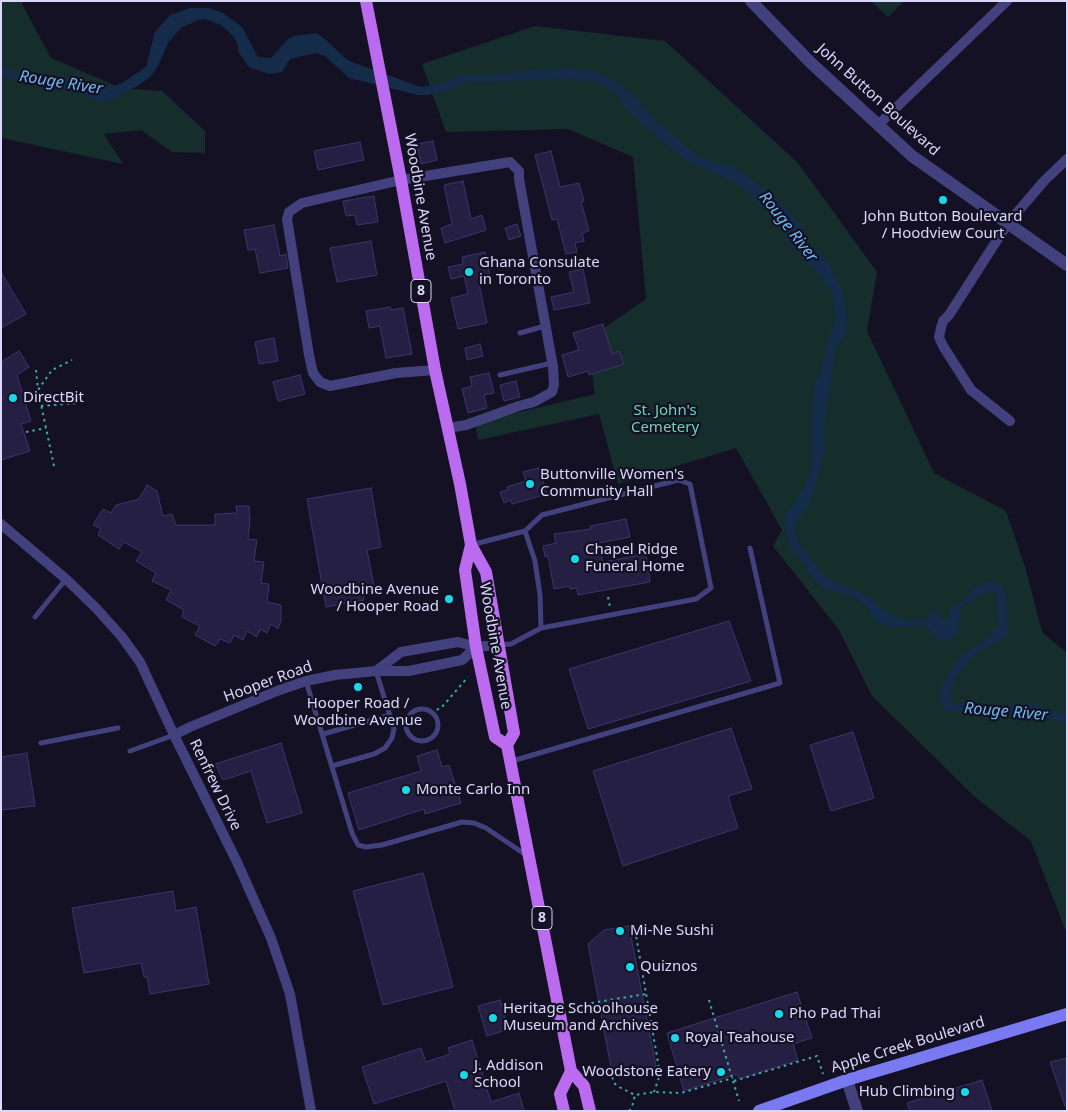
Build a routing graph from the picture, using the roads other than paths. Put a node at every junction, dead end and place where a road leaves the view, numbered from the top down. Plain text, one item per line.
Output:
1 (366, 1) edge
2 (751, 1) edge
3 (1007, 1) edge
4 (879, 124) junction
5 (1067, 159) edge
6 (401, 180) junction
7 (1008, 223) junction
8 (1067, 265) edge
9 (545, 326) junction
10 (520, 333) dead end
11 (552, 363) junction
12 (435, 370) junction
13 (500, 375) dead end
14 (1010, 421) dead end
15 (448, 428) junction
16 (1, 524) edge
17 (525, 531) junction
18 (470, 546) junction
19 (750, 548) dead end
20 (66, 579) junction
21 (35, 617) dead end
22 (541, 628) junction
23 (498, 645) junction
24 (476, 647) junction
25 (376, 671) junction
26 (306, 682) junction
27 (390, 715) junction
28 (406, 722) junction
29 (392, 723) junction
30 (118, 728) dead end
31 (323, 734) junction
32 (174, 735) junction
33 (41, 743) dead end
34 (508, 745) junction
35 (130, 751) dead end
36 (511, 762) junction
37 (332, 766) junction
38 (531, 858) junction
39 (1067, 1014) edge
40 (571, 1071) junction
41 (847, 1080) junction
42 (767, 1109) edge
43 (312, 1111) edge
44 (564, 1111) edge
45 (590, 1111) edge
46 (857, 1111) edge

1 - 6 main road, Woodbine Avenue / 8
2 - 4 street, John Button Boulevard
3 - 4 street
4 - 7 street, John Button Boulevard
5 - 7 street
6 - 9 street
6 - 12 main road, Woodbine Avenue / 8
6 - 12 street
7 - 8 street, John Button Boulevard
7 - 14 street
9 - 10 lane
9 - 11 street
11 - 13 lane
11 - 15 street
12 - 15 main road, Woodbine Avenue / 8
15 - 18 main road, Woodbine Avenue / 8
16 - 20 street, Renfrew Drive
17 - 18 lane
17 - 22 lane
17 - 22 lane
18 - 23 main road, Woodbine Avenue / 8
18 - 24 main road, Woodbine Avenue / 8
19 - 36 lane
20 - 21 lane
20 - 32 street, Renfrew Drive
22 - 23 lane
23 - 24 street
23 - 34 main road, Woodbine Avenue / 8
24 - 25 street, Hooper Road
24 - 25 street
24 - 34 main road, Woodbine Avenue / 8
25 - 26 street, Hooper Road
25 - 27 lane
26 - 31 lane
26 - 32 street, Hooper Road
27 - 29 lane
27 - 31 lane
28 - 28 lane
28 - 29 lane
29 - 37 lane
30 - 33 lane
31 - 37 lane
32 - 35 lane
32 - 43 street, Renfrew Drive
34 - 36 main road, Woodbine Avenue / 8
36 - 38 main road, Woodbine Avenue / 8
37 - 38 lane
38 - 40 main road, Woodbine Avenue / 8
39 - 41 main road, Apple Creek Boulevard
40 - 44 main road
40 - 45 main road, Woodbine Avenue / 8
41 - 42 main road, Apple Creek Boulevard
41 - 46 street

